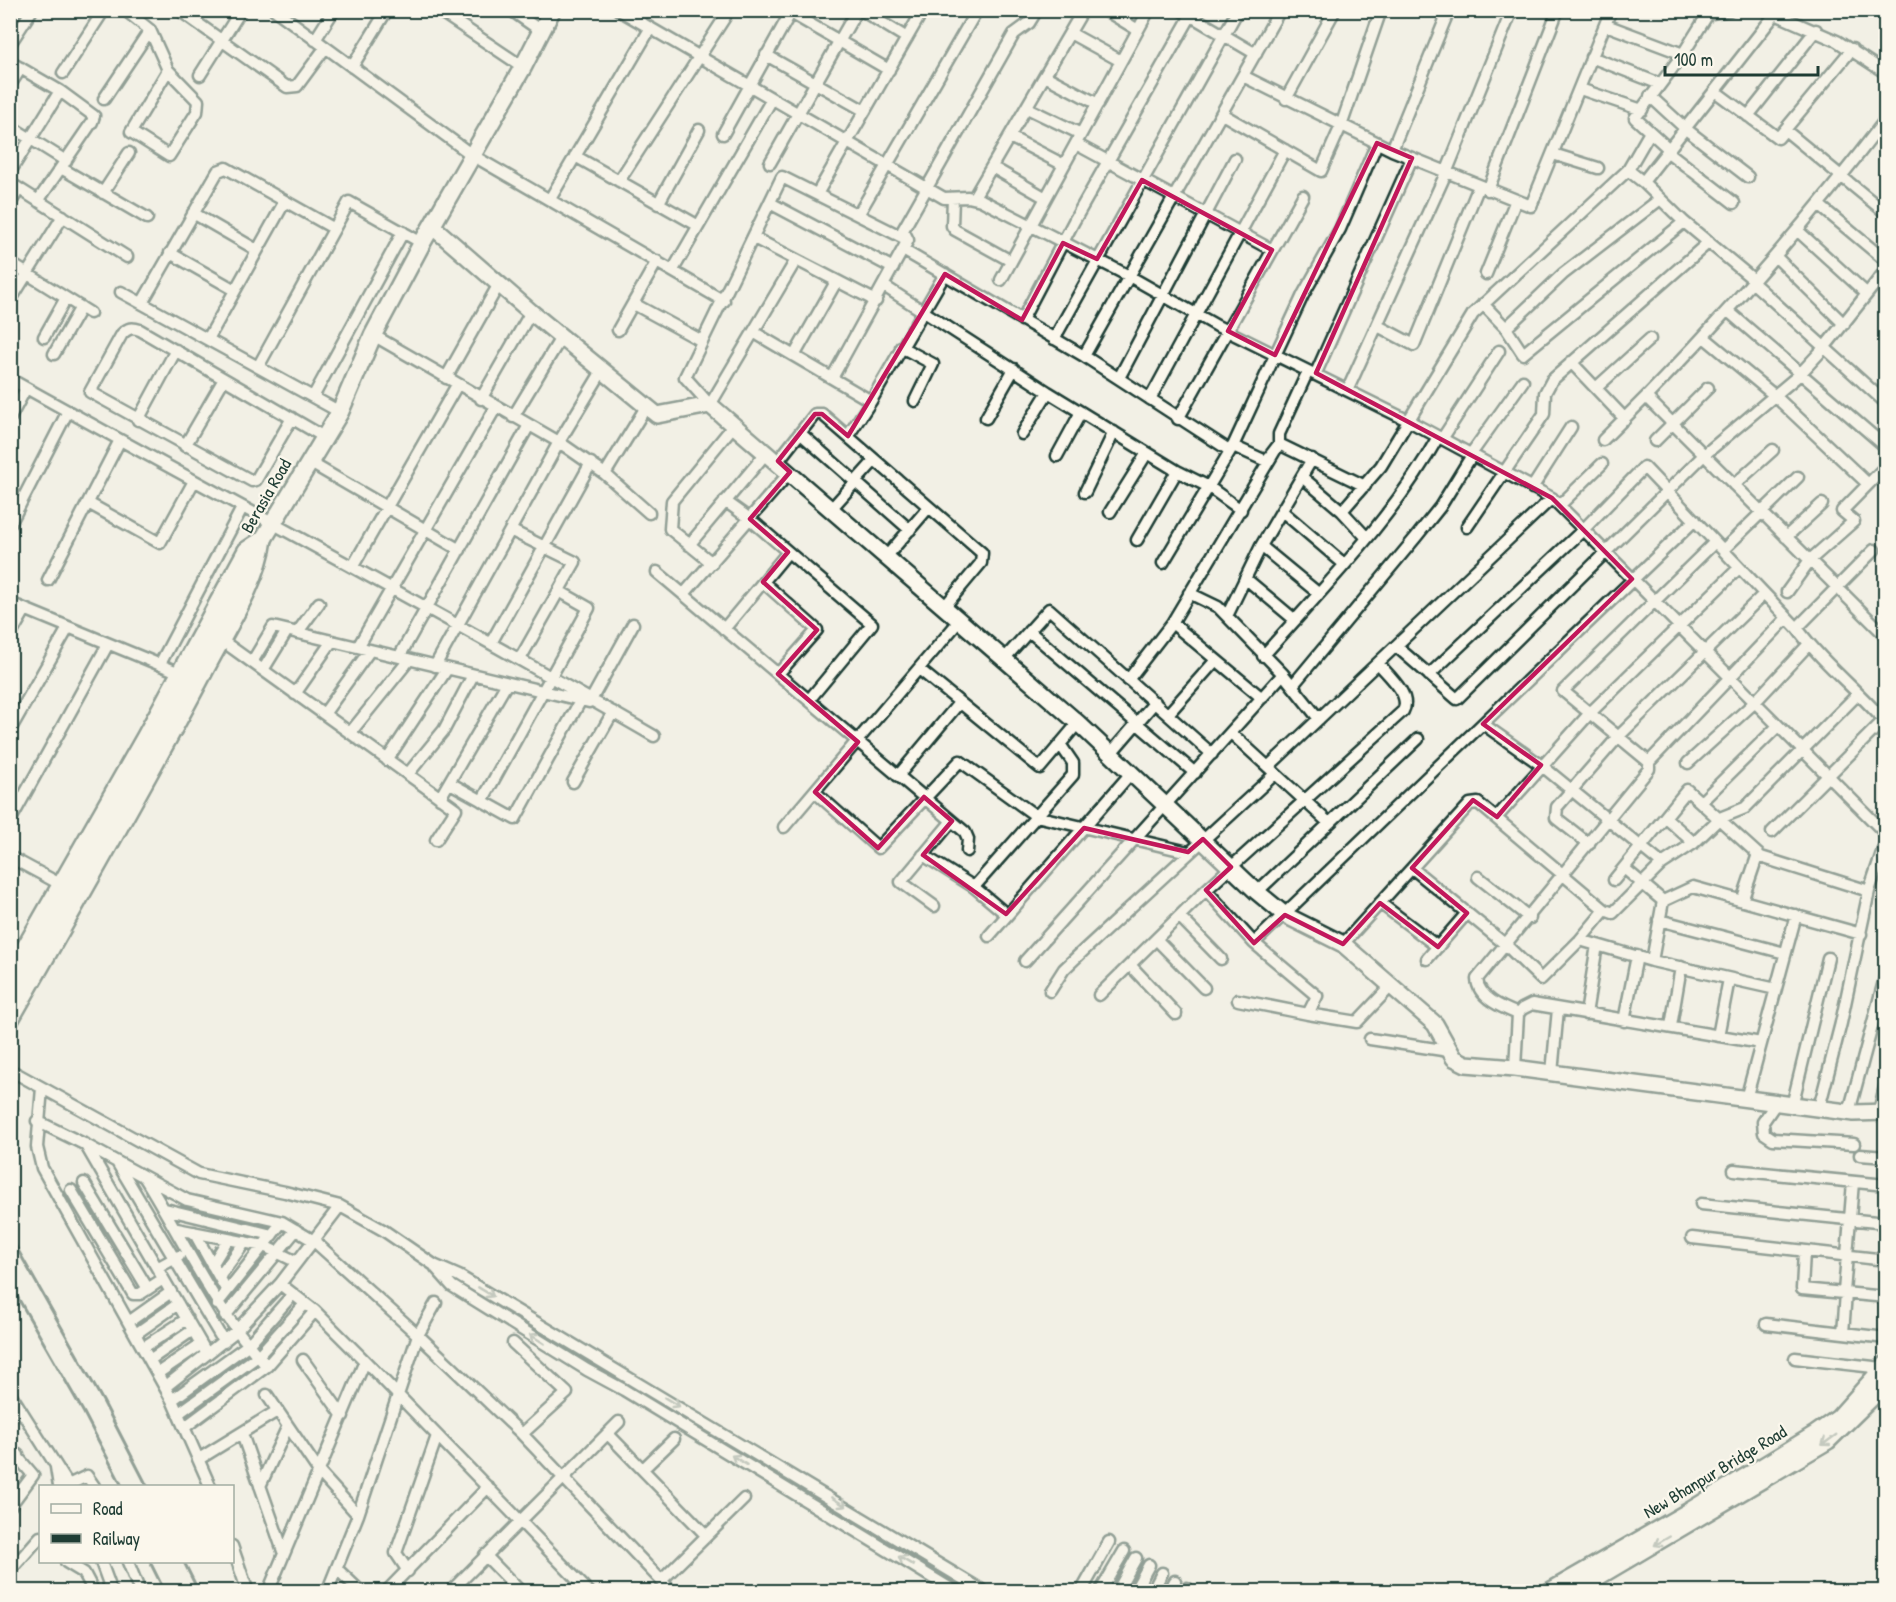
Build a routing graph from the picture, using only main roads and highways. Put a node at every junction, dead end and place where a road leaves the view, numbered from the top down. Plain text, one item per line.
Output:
1 (552, 10) edge
2 (10, 1000) edge

1 - 2 main road, Berasia Road

